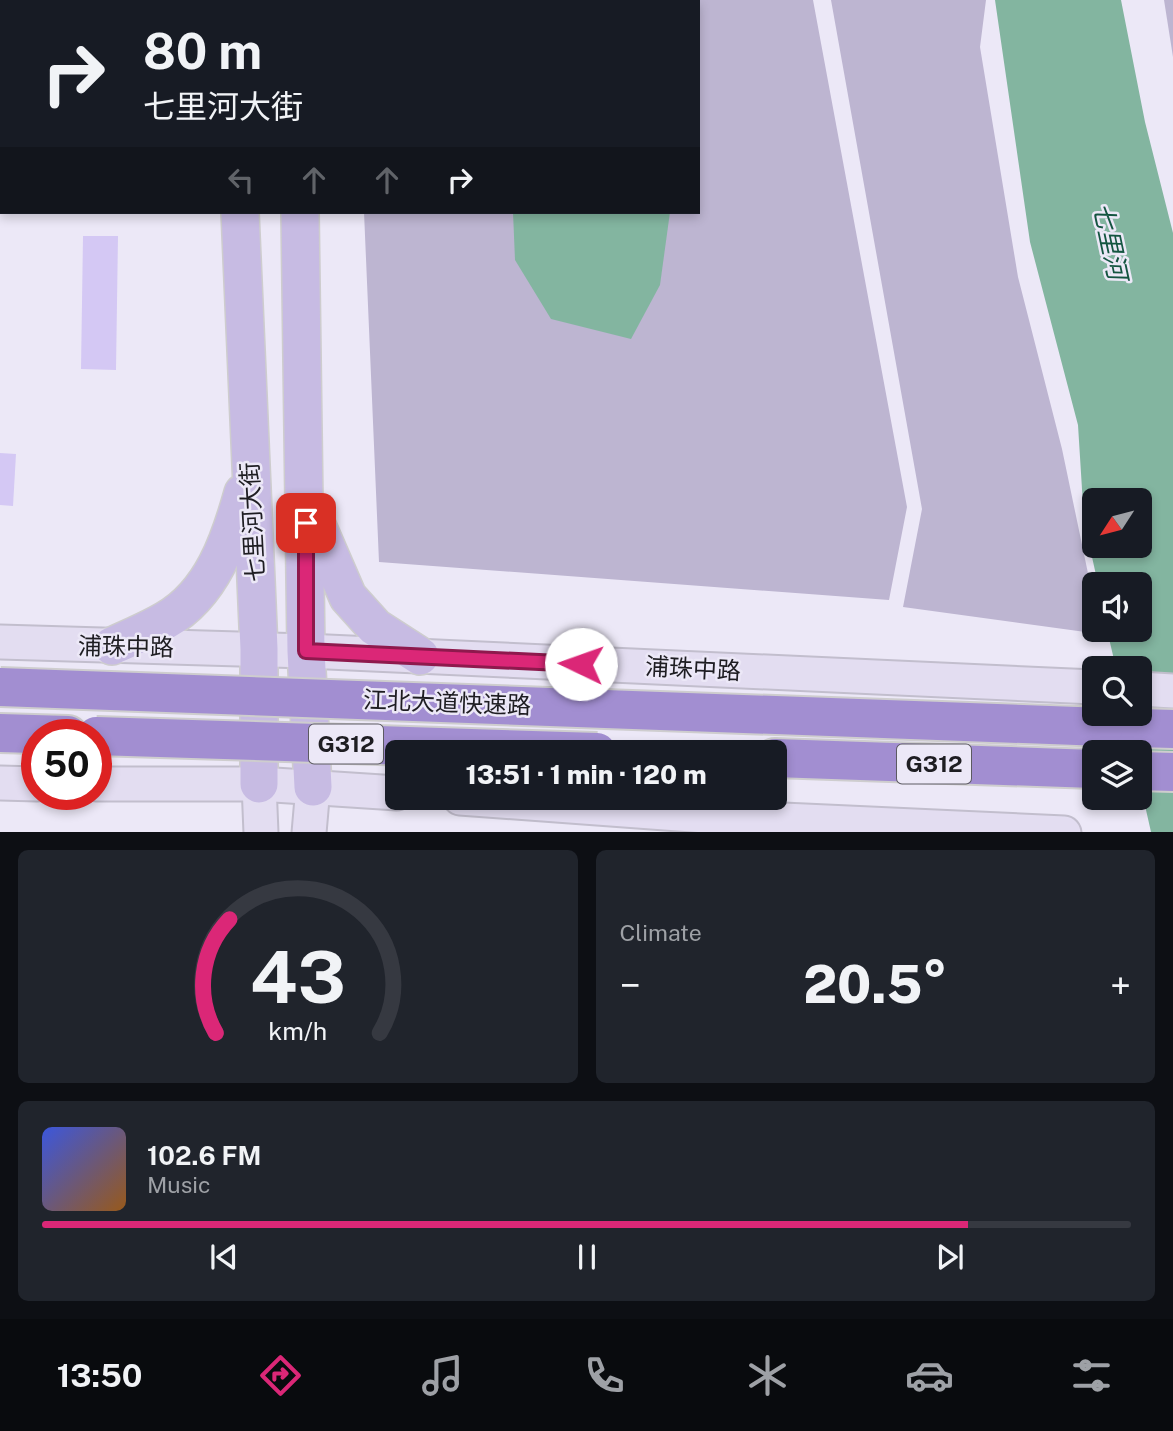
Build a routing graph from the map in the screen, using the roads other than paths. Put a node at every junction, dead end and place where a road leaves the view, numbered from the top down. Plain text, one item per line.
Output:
1 (240, 214) edge
2 (300, 214) edge
3 (248, 411) junction
4 (305, 412) junction
5 (251, 464) junction
6 (305, 497) junction
7 (0, 642) edge
8 (112, 646) junction
9 (259, 649) junction
10 (306, 651) junction
11 (420, 656) junction
12 (1082, 686) edge
13 (0, 687) edge
14 (1152, 690) edge
15 (1173, 691) edge
16 (1173, 729) edge
17 (0, 733) edge
18 (21, 734) edge
19 (112, 737) edge
20 (385, 745) edge
21 (787, 758) edge
22 (1082, 769) edge
23 (1152, 771) edge
24 (1173, 772) edge
25 (0, 783) edge
26 (21, 784) edge
27 (112, 784) edge
28 (259, 784) junction
29 (313, 787) junction
30 (385, 792) edge
31 (624, 810) edge
32 (261, 832) edge
33 (309, 832) edge
34 (1065, 832) edge

1 - 3 main road, 七里河大街
2 - 4 main road, 七里河大街
3 - 4 main road
3 - 5 main road, 七里河大街
4 - 6 main road, 七里河大街
5 - 8 main road
5 - 9 main road, 七里河大街
6 - 10 main road, 七里河大街
6 - 11 main road
7 - 8 main road, 浦珠中路
8 - 9 main road, 浦珠中路
9 - 10 main road, 浦珠中路
9 - 28 main road, 七里河大街
10 - 11 main road, 浦珠中路
10 - 29 main road, 七里河大街
11 - 12 main road, 浦珠中路
13 - 16 highway, 江北大道快速路 / G312, bridge
14 - 15 main road
17 - 18 highway
19 - 20 highway, 江北大道快速路 / G312, bridge
21 - 22 highway, G312
23 - 24 highway
25 - 26 main road
27 - 28 main road
28 - 29 main road
28 - 32 main road, 七里河大街
29 - 30 main road
29 - 33 main road, 七里河大街
31 - 34 main road

